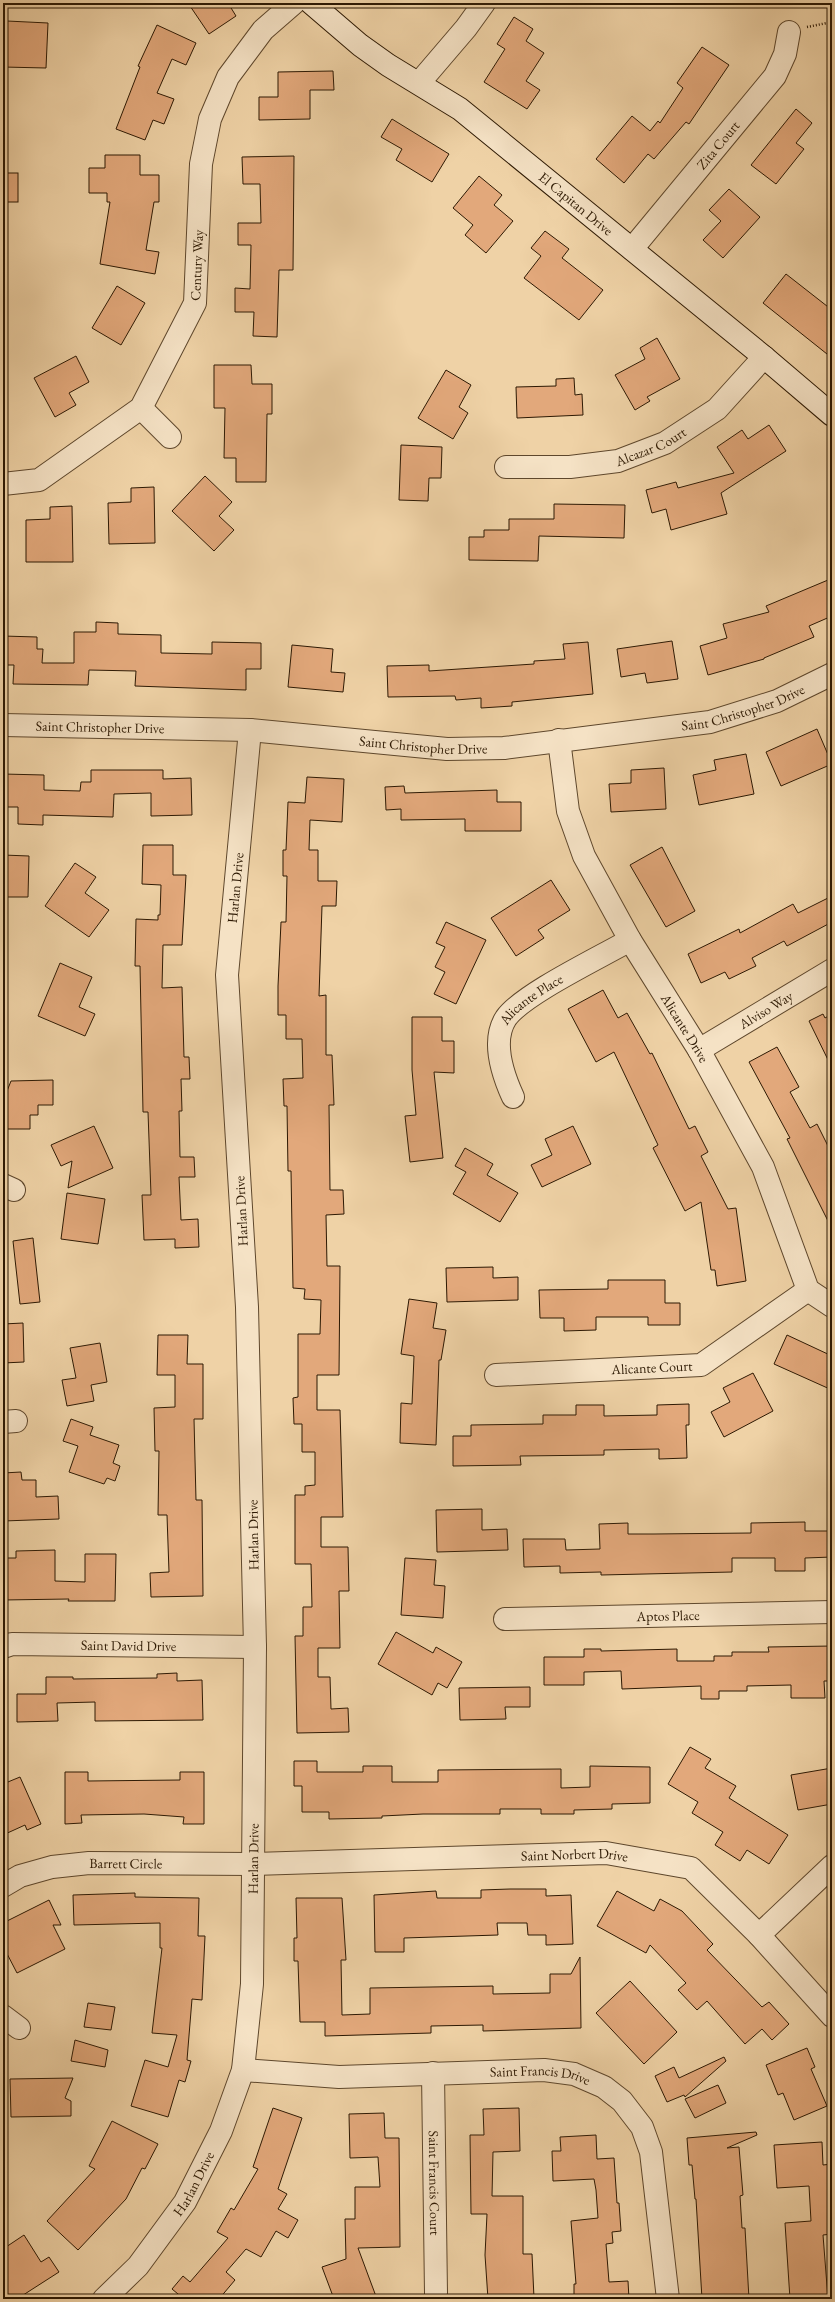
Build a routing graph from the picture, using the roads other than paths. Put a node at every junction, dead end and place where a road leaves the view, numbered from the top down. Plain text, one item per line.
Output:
1 (294, 3) edge
2 (311, 3) edge
3 (484, 3) edge
4 (789, 32) dead end
5 (419, 83) junction
6 (632, 249) junction
7 (764, 357) junction
8 (141, 408) junction
9 (832, 415) edge
10 (170, 437) dead end
11 (506, 467) dead end
12 (3, 484) edge
13 (832, 674) edge
14 (3, 725) edge
15 (250, 730) junction
16 (559, 740) junction
17 (630, 940) junction
18 (832, 970) edge
19 (699, 1050) junction
20 (512, 1097) dead end
21 (808, 1290) junction
22 (832, 1306) edge
23 (496, 1375) dead end
24 (832, 1612) edge
25 (505, 1619) dead end
26 (3, 1647) edge
27 (255, 1647) junction
28 (253, 1864) junction
29 (832, 1866) edge
30 (3, 1886) edge
31 (760, 1935) junction
32 (832, 2016) edge
33 (244, 2070) junction
34 (433, 2073) junction
35 (436, 2293) dead end
36 (104, 2299) edge
37 (668, 2299) edge

1 - 8 street, Century Way
2 - 5 street, El Capitan Drive
3 - 5 street
4 - 6 street, Zita Court
5 - 6 street, El Capitan Drive
6 - 7 street, El Capitan Drive
7 - 9 street, El Capitan Drive
7 - 11 street, Alcazar Court
8 - 10 street
8 - 12 street, Century Way
13 - 16 street, Saint Christopher Drive
14 - 15 street, Saint Christopher Drive
15 - 16 street, Saint Christopher Drive
15 - 27 street, Harlan Drive
16 - 17 street, Alicante Drive
17 - 19 street, Alicante Drive
17 - 20 street, Alicante Place
18 - 19 street, Alviso Way
19 - 21 street, Alicante Drive
21 - 22 street
21 - 23 street, Alicante Court
24 - 25 street, Aptos Place
26 - 27 street, Saint David Drive
27 - 28 street, Harlan Drive
28 - 30 street, Barrett Circle
28 - 31 street, Saint Norbert Drive
28 - 33 street, Harlan Drive
29 - 31 street
31 - 32 street, Saint Norbert Drive
33 - 34 street, Saint Francis Drive
33 - 36 street, Harlan Drive
34 - 35 street, Saint Francis Court
34 - 37 street, Saint Francis Drive

